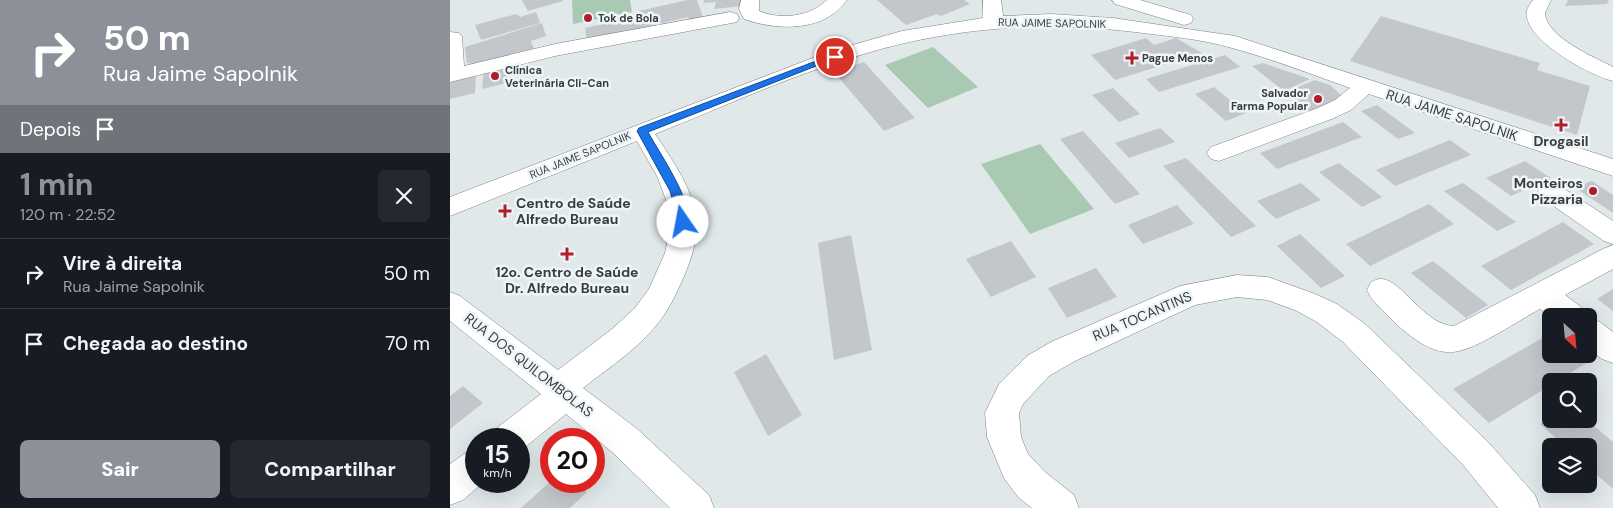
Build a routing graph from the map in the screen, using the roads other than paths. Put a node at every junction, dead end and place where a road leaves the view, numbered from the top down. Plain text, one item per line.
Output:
1 (750, 0) edge
2 (838, 0) edge
3 (992, 0) edge
4 (1121, 0) edge
5 (1540, 4) edge
6 (730, 18) dead end
7 (992, 23) junction
8 (452, 37) dead end
9 (1235, 42) junction
10 (452, 75) edge
11 (1613, 75) edge
12 (1365, 86) junction
13 (642, 131) junction
14 (1219, 154) dead end
15 (1613, 168) edge
16 (1551, 192) dead end
17 (450, 207) edge
18 (1613, 234) edge
19 (1613, 256) edge
20 (1381, 290) dead end
21 (1542, 294) junction
22 (450, 304) edge
23 (1560, 308) edge
24 (1598, 338) edge
25 (1613, 350) edge
26 (563, 391) junction
27 (522, 428) edge
28 (465, 475) edge
29 (450, 487) edge
30 (696, 508) edge
31 (1061, 508) edge
32 (1522, 508) edge

1 - 2 street
3 - 7 street
4 - 9 street, RUA JAIME SAPOLNIK
5 - 11 street
6 - 10 street
7 - 9 street, RUA JAIME SAPOLNIK
7 - 13 street, RUA JAIME SAPOLNIK
8 - 10 street
9 - 12 street, RUA JAIME SAPOLNIK
12 - 14 street
12 - 15 street, RUA JAIME SAPOLNIK
13 - 17 street, RUA JAIME SAPOLNIK
13 - 26 street
16 - 18 street
19 - 21 street
20 - 21 street
21 - 23 street
22 - 26 street, RUA DOS QUILOMBOLAS
24 - 25 street
26 - 27 street
26 - 30 street, RUA DOS QUILOMBOLAS
28 - 29 street
31 - 32 street, RUA TOCANTINS

